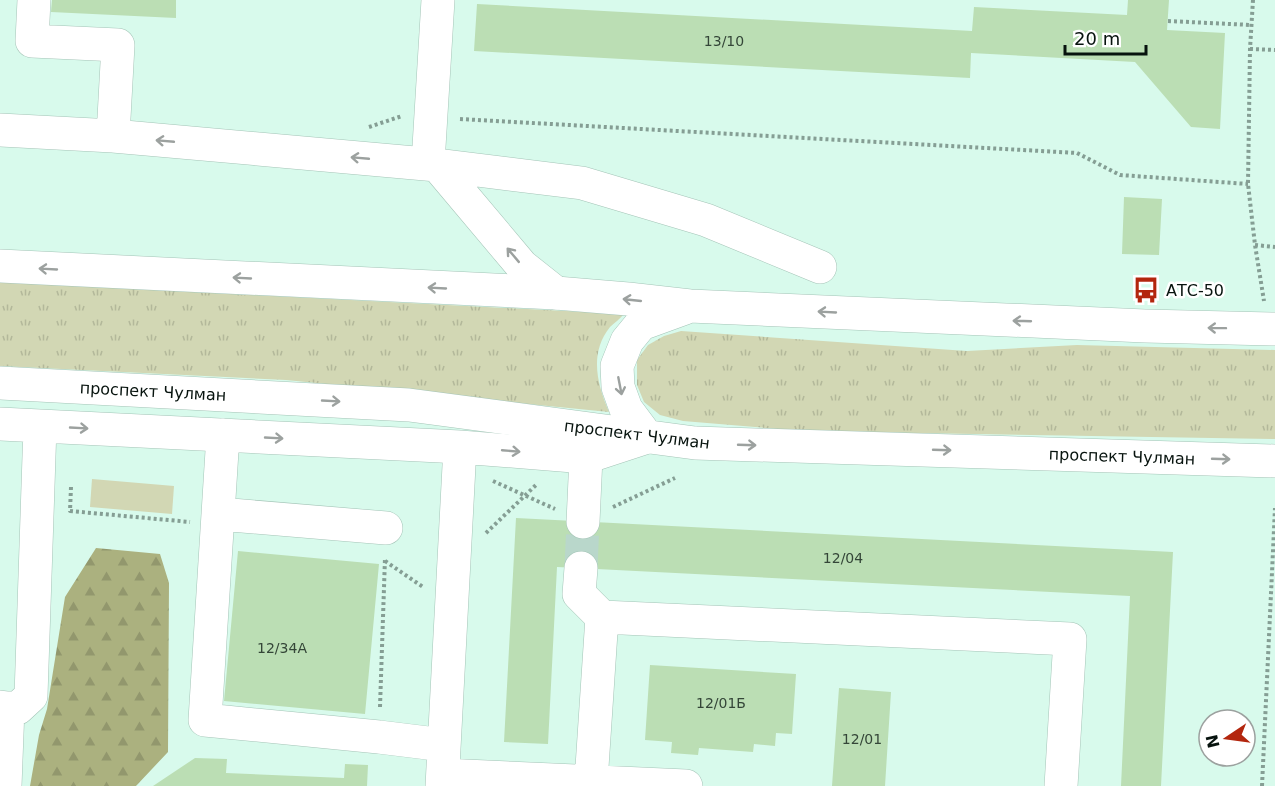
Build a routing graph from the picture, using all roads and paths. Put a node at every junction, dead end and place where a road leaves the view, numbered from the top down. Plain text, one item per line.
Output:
1 (34, 0) edge
2 (438, 0) edge
3 (1253, 0) edge
4 (1168, 21) dead end
5 (1251, 25) junction
6 (1250, 49) junction
7 (1275, 50) edge
8 (432, 117) junction
9 (368, 128) dead end
10 (0, 130) edge
11 (113, 136) junction
12 (433, 164) junction
13 (1248, 184) junction
14 (1254, 245) junction
15 (1275, 247) edge
16 (0, 266) edge
17 (820, 267) dead end
18 (556, 293) junction
19 (690, 306) junction
20 (1270, 318) edge
21 (0, 383) edge
22 (0, 424) edge
23 (40, 426) junction
24 (223, 435) junction
25 (647, 437) junction
26 (460, 447) junction
27 (586, 457) junction
28 (1275, 461) edge
29 (675, 477) dead end
30 (487, 478) dead end
31 (540, 481) dead end
32 (71, 488) dead end
33 (525, 495) junction
34 (1275, 508) edge
35 (218, 519) junction
36 (583, 522) junction
37 (386, 528) joint
38 (485, 534) dead end
39 (1274, 542) edge
40 (385, 561) junction
41 (581, 568) tunnel mouth
42 (451, 606) junction
43 (602, 616) junction
44 (4, 708) edge
45 (379, 737) junction
46 (443, 768) edge
47 (591, 782) junction
48 (5, 786) edge
49 (686, 786) edge
50 (1061, 786) edge
51 (1262, 786) edge

1 - 11 main road
2 - 8 main road
3 - 5 path
4 - 5 path
5 - 6 path
6 - 7 path
6 - 13 path
8 - 9 path
8 - 12 main road
8 - 13 path
10 - 11 main road
12 -> 11 main road
12 - 17 main road
18 -> 12 main road
13 - 14 path
14 - 15 path
14 - 20 path
18 -> 16 main road
19 -> 18 main road
20 -> 19 main road
19 -> 25 main road
21 -> 25 main road, проспект Чулман
22 - 23 main road
23 -> 24 main road
23 - 44 main road
24 -> 26 main road
24 - 35 main road
25 - 27 main road
25 -> 28 main road, проспект Чулман
26 -> 27 main road
26 - 42 main road
27 - 36 main road
29 - 36 path
30 - 33 path
31 - 33 path
32 - 35 path
33 - 36 path
33 - 38 path
34 - 39 path
35 - 37 main road
35 - 45 main road
37 - 40 path
39 - 51 path
40 - 42 path
40 - 45 path
41 - 43 main road
42 - 46 main road
43 - 47 main road
43 - 50 main road
44 - 48 main road
45 - 46 main road
46 - 47 main road
47 - 49 main road

